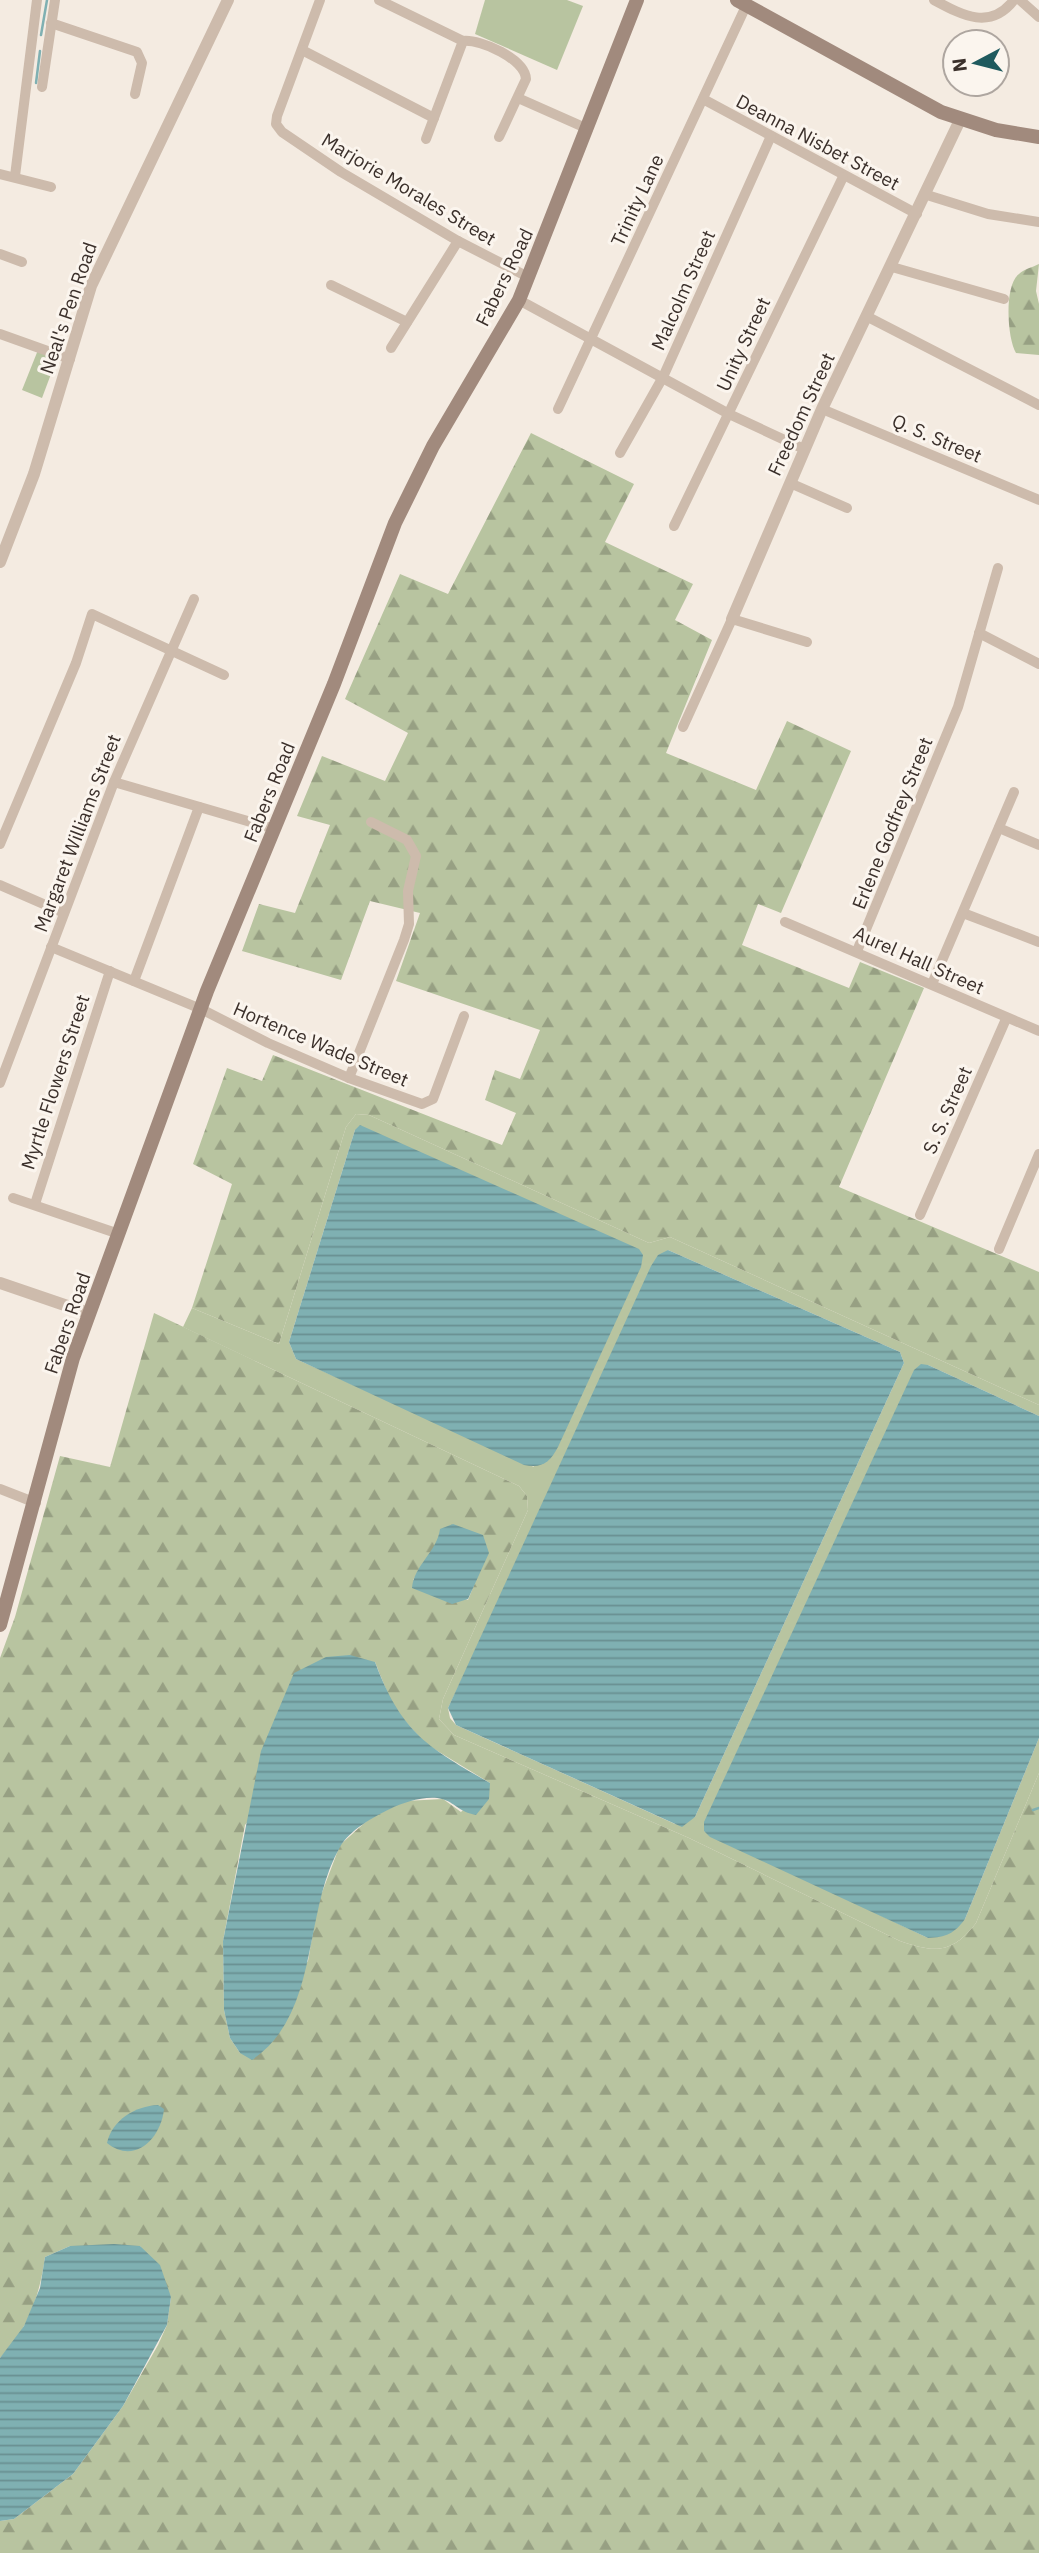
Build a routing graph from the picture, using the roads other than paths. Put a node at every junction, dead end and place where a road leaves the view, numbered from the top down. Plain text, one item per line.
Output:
1 (37, 0) edge
2 (55, 0) edge
3 (228, 0) edge
4 (320, 0) edge
5 (379, 0) edge
6 (637, 0) edge
7 (934, 0) edge
8 (1014, 0) edge
9 (1020, 0) edge
10 (741, 3) edge
11 (1039, 17) edge
12 (51, 23) junction
13 (32, 41) junction
14 (463, 41) junction
15 (48, 45) junction
16 (302, 50) junction
17 (42, 88) dead end
18 (135, 94) dead end
19 (518, 98) junction
20 (703, 99) junction
21 (434, 118) junction
22 (960, 120) junction
23 (588, 129) junction
24 (771, 136) junction
25 (499, 137) dead end
26 (1039, 137) edge
27 (426, 139) dead end
28 (0, 174) edge
29 (15, 176) junction
30 (843, 177) junction
31 (51, 187) dead end
32 (927, 195) junction
33 (917, 214) junction
34 (1039, 222) edge
35 (458, 241) junction
36 (0, 254) edge
37 (22, 262) dead end
38 (892, 267) junction
39 (528, 277) junction
40 (331, 285) dead end
41 (1004, 299) dead end
42 (519, 300) junction
43 (868, 317) junction
44 (407, 322) junction
45 (0, 334) edge
46 (592, 339) junction
47 (391, 348) dead end
48 (70, 359) junction
49 (663, 377) junction
50 (1039, 405) edge
51 (558, 409) dead end
52 (822, 409) junction
53 (730, 414) junction
54 (804, 449) junction
55 (620, 453) dead end
56 (790, 483) junction
57 (1039, 500) edge
58 (847, 508) dead end
59 (674, 526) dead end
60 (0, 562) edge
61 (998, 568) dead end
62 (194, 599) dead end
63 (732, 619) junction
64 (979, 633) junction
65 (807, 642) dead end
66 (171, 651) junction
67 (1039, 664) edge
68 (224, 676) dead end
69 (683, 727) dead end
70 (114, 782) junction
71 (1013, 792) dead end
72 (199, 807) junction
73 (371, 822) dead end
74 (999, 828) junction
75 (275, 830) junction
76 (0, 844) edge
77 (1039, 845) edge
78 (0, 885) edge
79 (64, 913) junction
80 (963, 914) junction
81 (785, 922) dead end
82 (1039, 942) edge
83 (51, 947) junction
84 (858, 951) junction
85 (110, 971) junction
86 (134, 981) junction
87 (932, 984) junction
88 (201, 1009) junction
89 (464, 1016) dead end
90 (1006, 1019) junction
91 (1039, 1031) edge
92 (349, 1078) junction
93 (0, 1083) edge
94 (1039, 1154) edge
95 (13, 1198) dead end
96 (35, 1204) junction
97 (920, 1215) dead end
98 (119, 1234) junction
99 (999, 1249) dead end
100 (1, 1288) edge
101 (88, 1313) junction
102 (0, 1489) edge
103 (36, 1503) junction
104 (7, 1580) edge
105 (0, 1625) edge

1 - 13 street
2 - 12 street
3 - 48 street, Neal's Pen Road
4 - 16 street
5 - 14 street
6 - 23 main road, Fabers Road
7 - 8 street
9 - 11 street
10 - 20 street, Trinity Lane
10 - 22 main road
12 - 15 street
12 - 18 street
13 - 15 street
13 - 29 street
14 - 19 street
14 - 21 street
15 - 17 street
16 - 21 street
16 - 35 street, Marjorie Morales Street
19 - 23 street
19 - 25 street
20 - 24 street, Deanna Nisbet Street
20 - 46 street, Trinity Lane
21 - 27 street
22 - 26 main road
22 - 32 street, Freedom Street
23 - 39 main road, Fabers Road
24 - 30 street, Deanna Nisbet Street
24 - 49 street, Malcolm Street
28 - 29 street
29 - 31 street
30 - 33 street, Deanna Nisbet Street
30 - 53 street, Unity Street
32 - 33 street, Freedom Street
32 - 34 street
33 - 38 street, Freedom Street
35 - 39 street, Marjorie Morales Street
35 - 44 street
36 - 37 street
38 - 41 street
38 - 43 street, Freedom Street
39 - 42 main road, Fabers Road
40 - 44 street
42 - 46 street
42 - 75 main road, Fabers Road
43 - 50 street
43 - 52 street, Freedom Street
44 - 47 street
45 - 48 street
46 - 49 street
46 - 51 street, Trinity Lane
48 - 60 street, Neal's Pen Road
49 - 53 street
49 - 55 street, Malcolm Street
52 - 54 street, Freedom Street
52 - 57 street, Q. S. Street
53 - 54 street
53 - 59 street, Unity Street
54 - 56 street, Freedom Street
56 - 58 street
56 - 63 street, Freedom Street
61 - 64 street, Erlene Godfrey Street
62 - 66 street, Margaret Williams Street
63 - 65 street
63 - 69 street, Freedom Street
64 - 67 street
64 - 84 street, Erlene Godfrey Street
66 - 68 street
66 - 70 street, Margaret Williams Street
66 - 76 street
70 - 72 street
70 - 79 street, Margaret Williams Street
71 - 74 street
72 - 75 street
72 - 86 street
73 - 92 street
74 - 77 street
74 - 80 street
75 - 88 main road, Fabers Road
78 - 79 street
79 - 83 street, Margaret Williams Street
80 - 82 street
80 - 87 street
81 - 84 street, Aurel Hall Street
83 - 85 street, Hortence Wade Street
83 - 93 street, Margaret Williams Street
84 - 87 street, Aurel Hall Street
85 - 86 street, Hortence Wade Street
85 - 96 street, Myrtle Flowers Street
86 - 88 street, Hortence Wade Street
87 - 90 street, Aurel Hall Street
88 - 92 street, Hortence Wade Street
88 - 98 main road, Fabers Road
89 - 92 street, Hortence Wade Street
90 - 91 street, Aurel Hall Street
90 - 97 street, S. S. Street
94 - 99 street
95 - 96 street
96 - 98 street
98 - 101 main road, Fabers Road
100 - 101 street
101 - 103 main road, Fabers Road
102 - 103 street
103 - 104 main road, Fabers Road
104 - 105 main road, Fabers Road

